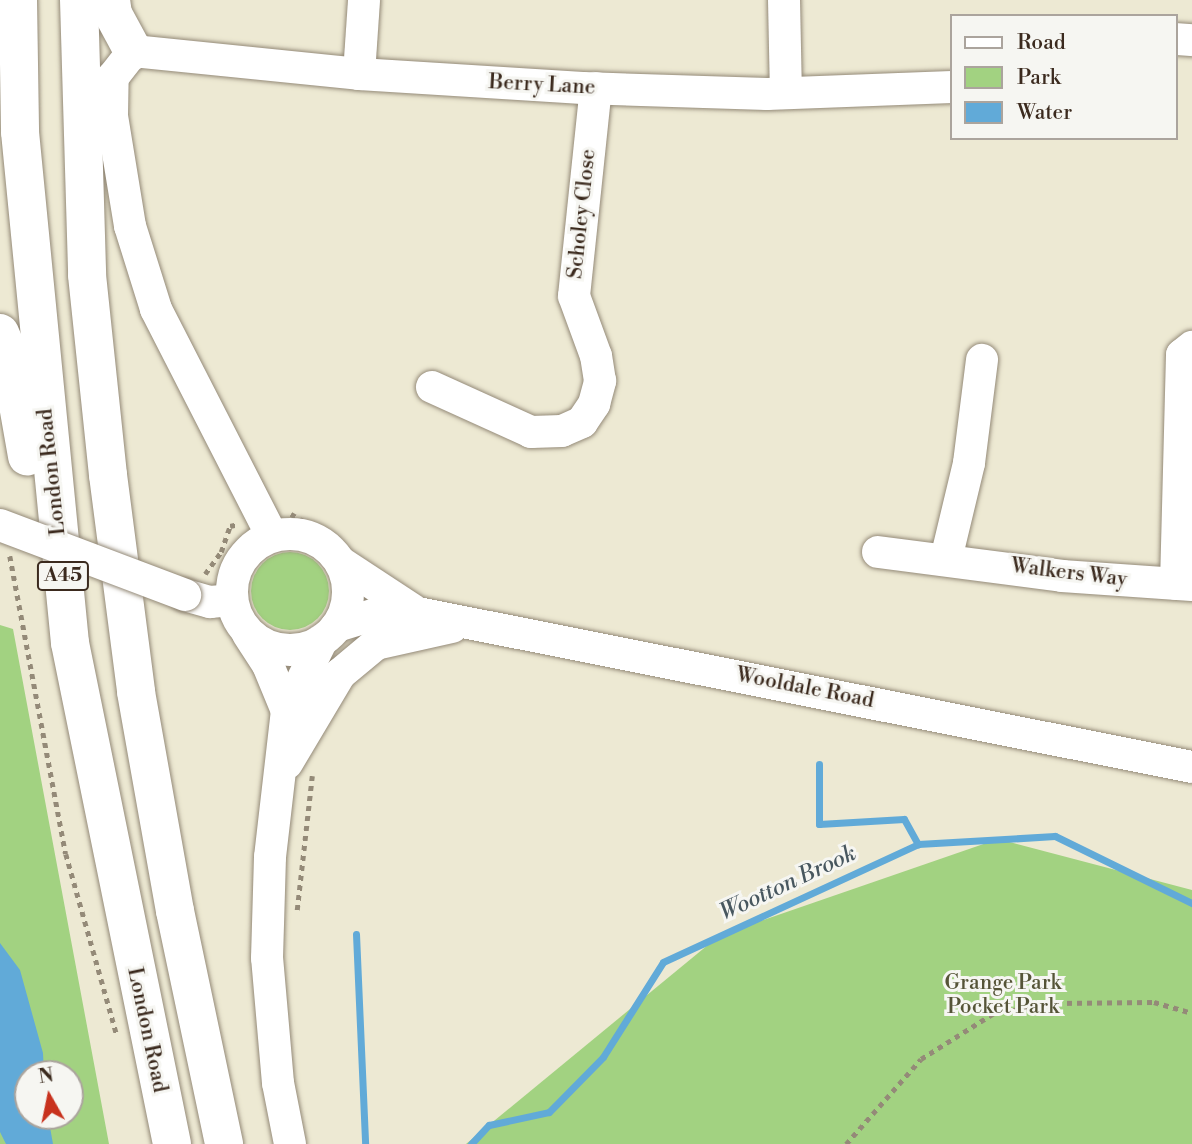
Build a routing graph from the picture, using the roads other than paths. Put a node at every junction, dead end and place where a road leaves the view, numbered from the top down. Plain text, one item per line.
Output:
1 (18, 0) edge
2 (79, 0) edge
3 (111, 0) edge
4 (365, 0) edge
5 (784, 0) edge
6 (133, 51) junction
7 (359, 74) junction
8 (950, 87) edge
9 (596, 88) junction
10 (786, 93) junction
11 (0, 333) edge
12 (1192, 347) edge
13 (982, 360) dead end
14 (432, 387) dead end
15 (267, 527) junction
16 (5, 538) edge
17 (341, 552) junction
18 (878, 552) dead end
19 (946, 559) junction
20 (1184, 585) edge
21 (232, 600) junction
22 (418, 613) junction
23 (474, 624) junction
24 (246, 630) junction
25 (330, 633) junction
26 (71, 643) junction
27 (287, 711) junction
28 (1192, 767) edge
29 (298, 768) junction
30 (172, 1144) edge
31 (224, 1144) edge
32 (290, 1144) edge

1 - 26 highway, London Road / A45
2 - 31 highway, A45
3 - 6 highway
4 - 7 street
5 - 10 street
6 - 7 street, Berry Lane
6 - 15 street
7 - 9 street, Berry Lane
8 - 10 street, Berry Lane
9 - 10 street, Berry Lane
9 - 14 street, Scholey Close
11 - 26 highway
12 - 20 street
13 - 19 street
15 - 17 street
15 - 21 street
16 - 21 street, bridge
17 - 22 street, Wooldale Road
17 - 25 street
18 - 19 street, Walkers Way
19 - 20 street, Walkers Way
21 - 24 street
22 - 23 street, Wooldale Road
22 - 25 street, Wooldale Road
23 - 28 street, Wooldale Road
23 - 29 street
24 - 25 street
24 - 27 street
25 - 27 street
26 - 30 highway, London Road / A45
27 - 29 street
29 - 32 street

